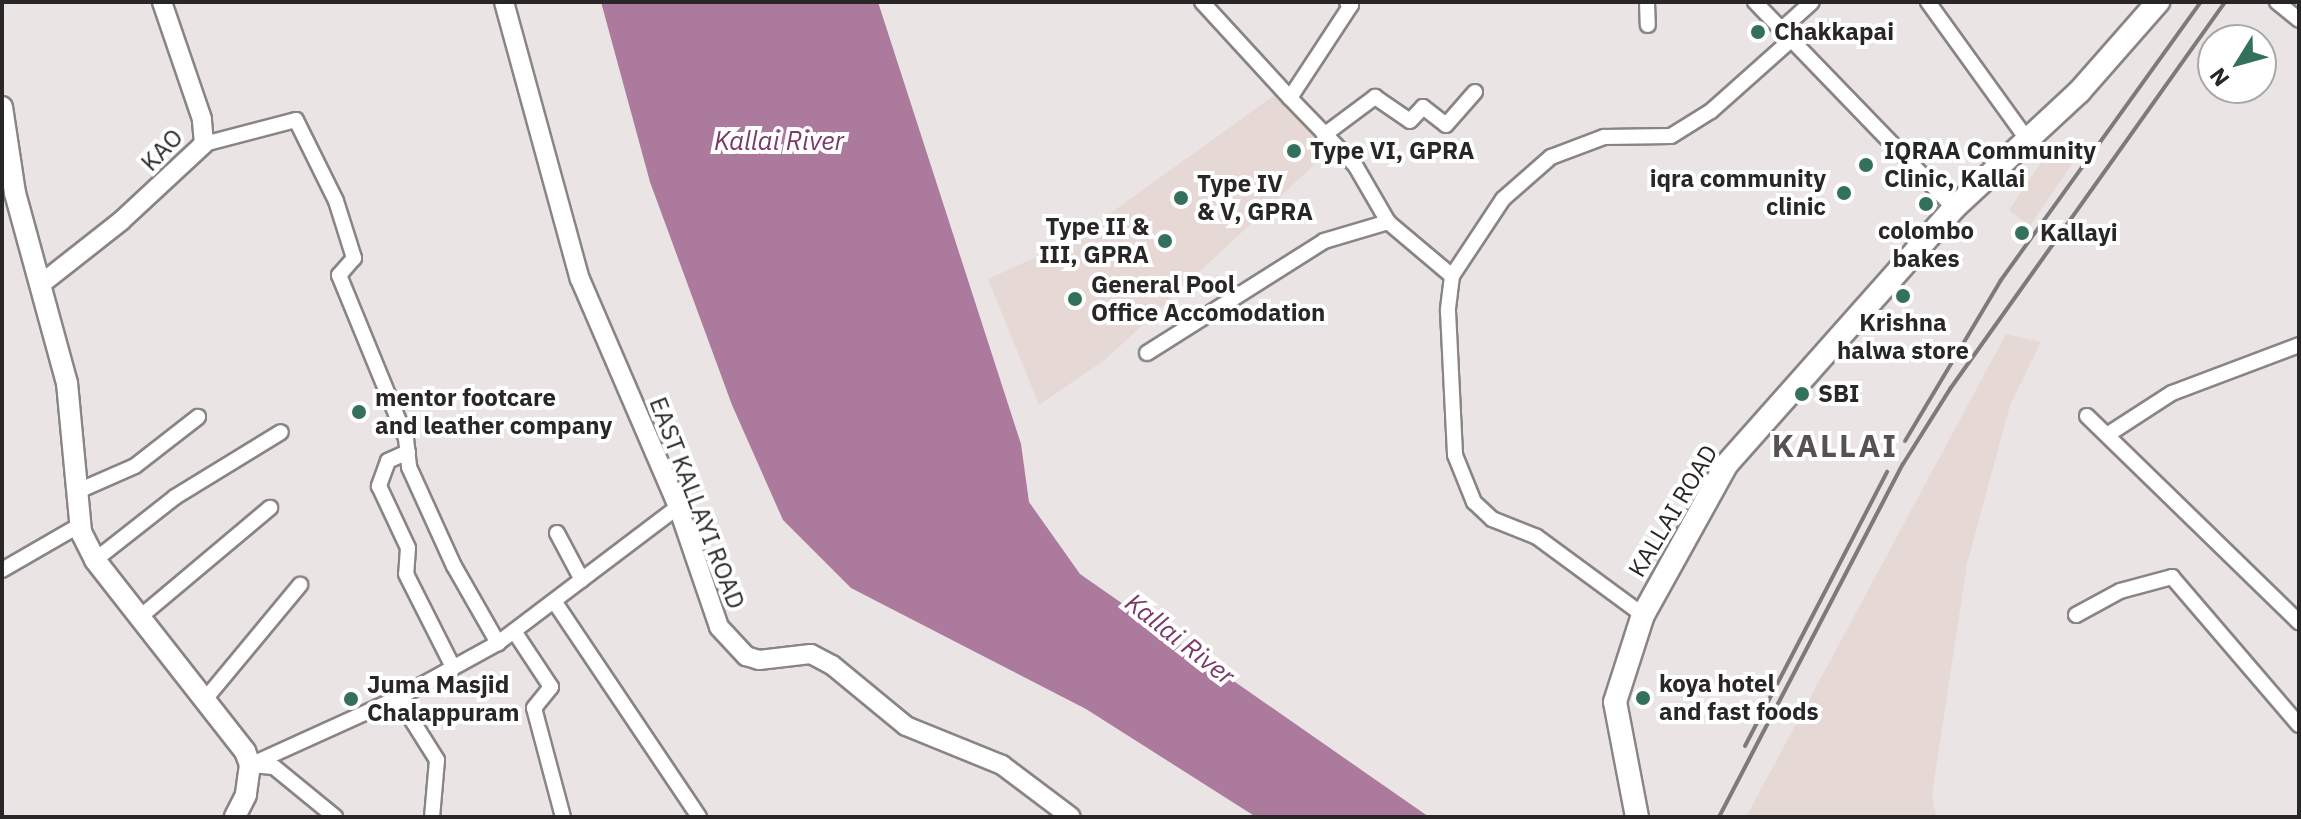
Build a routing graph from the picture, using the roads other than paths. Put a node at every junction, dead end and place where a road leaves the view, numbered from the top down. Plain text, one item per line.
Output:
1 (162, 2) edge
2 (504, 2) edge
3 (1202, 2) edge
4 (1647, 2) edge
5 (1755, 2) edge
6 (1812, 2) edge
7 (1928, 2) edge
8 (2158, 2) edge
9 (2277, 2) edge
10 (1351, 3) edge
11 (2299, 20) edge
12 (1648, 25) dead end
13 (1788, 33) junction
14 (1475, 92) dead end
15 (1290, 98) junction
16 (2, 107) edge
17 (1324, 135) junction
18 (2026, 138) junction
19 (204, 144) junction
20 (1954, 208) junction
21 (1388, 222) junction
22 (1452, 276) junction
23 (41, 284) junction
24 (2299, 345) edge
25 (1147, 353) dead end
26 (2087, 416) dead end
27 (198, 417) dead end
28 (281, 432) dead end
29 (2107, 435) junction
30 (408, 452) junction
31 (78, 491) junction
32 (678, 507) junction
33 (270, 508) dead end
34 (80, 525) junction
35 (557, 533) dead end
36 (95, 560) junction
37 (2, 570) edge
38 (582, 580) junction
39 (300, 585) dead end
40 (554, 601) junction
41 (1643, 615) junction
42 (2076, 615) dead end
43 (140, 617) junction
44 (2299, 622) edge
45 (514, 631) junction
46 (498, 643) junction
47 (453, 667) junction
48 (207, 697) junction
49 (398, 698) junction
50 (2299, 725) edge
51 (250, 765) junction
52 (235, 817) edge
53 (335, 817) edge
54 (432, 817) edge
55 (563, 817) edge
56 (699, 817) edge
57 (1071, 817) edge
58 (1637, 817) edge

1 - 19 street, KAO
2 - 32 street, EAST KALLAYI ROAD
3 - 15 street
4 - 12 street
5 - 13 street
6 - 13 street
7 - 18 street
8 - 18 main road, KALLAI ROAD
9 - 11 street
10 - 15 street
13 - 20 street
13 - 22 street
14 - 17 street
15 - 17 street
16 - 23 main road
17 - 21 street
18 - 20 main road, KALLAI ROAD
19 - 23 street, KAO
19 - 30 street
20 - 41 main road, KALLAI ROAD
21 - 22 street
21 - 25 street
22 - 41 street
23 - 31 main road
24 - 29 street
26 - 29 street
27 - 31 street
28 - 36 street
29 - 44 street
30 - 46 street
30 - 47 street
31 - 34 main road
32 - 38 street
32 - 57 street, EAST KALLAYI ROAD
33 - 43 street
34 - 36 main road
34 - 37 street
35 - 38 street
36 - 43 main road
38 - 40 street
39 - 48 street
40 - 45 street
40 - 56 street
41 - 58 main road, KALLAI ROAD
42 - 50 street
43 - 48 main road
45 - 46 street
45 - 55 street
46 - 47 street
47 - 49 street
48 - 51 main road
49 - 51 street
49 - 54 street
51 - 52 main road
51 - 53 street

